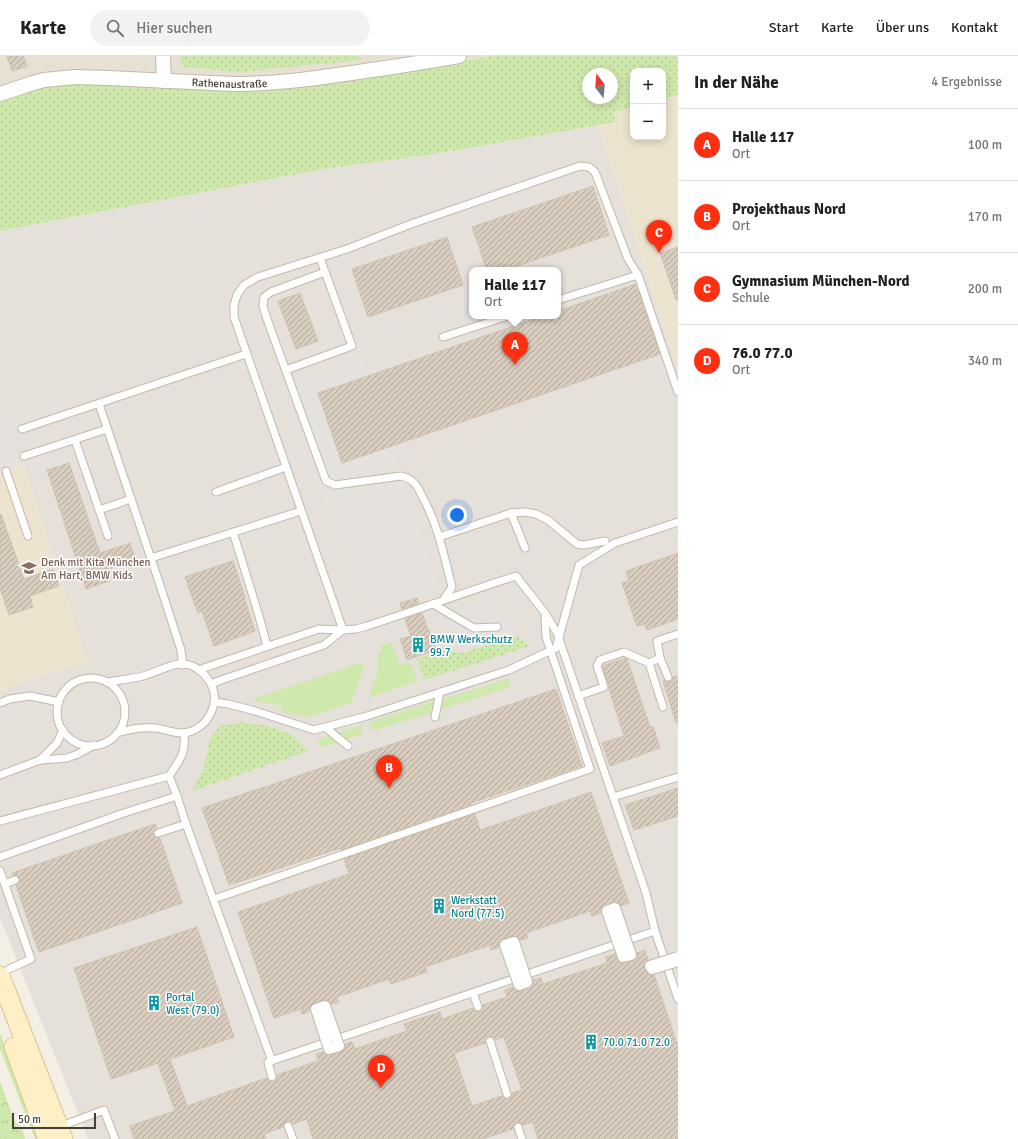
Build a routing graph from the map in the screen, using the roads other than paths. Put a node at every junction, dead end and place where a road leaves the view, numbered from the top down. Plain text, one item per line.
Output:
1 (163, 56) edge
2 (451, 57) edge
3 (164, 81) junction
4 (0, 94) edge
5 (320, 258) junction
6 (325, 272) junction
7 (638, 275) junction
8 (561, 299) edge
9 (499, 319) edge
10 (443, 337) dead end
11 (246, 354) junction
12 (286, 370) junction
13 (678, 392) edge
14 (99, 404) junction
15 (22, 429) dead end
16 (107, 429) junction
17 (75, 440) junction
18 (24, 456) dead end
19 (286, 467) junction
20 (6, 471) dead end
21 (216, 492) dead end
22 (131, 499) junction
23 (99, 510) junction
24 (301, 511) junction
25 (511, 513) junction
26 (678, 522) edge
27 (234, 532) junction
28 (28, 536) dead end
29 (108, 536) dead end
30 (439, 537) junction
31 (605, 541) dead end
32 (524, 548) dead end
33 (151, 558) junction
34 (444, 599) junction
35 (433, 604) junction
36 (545, 613) junction
37 (497, 627) dead end
38 (343, 630) junction
39 (678, 634) edge
40 (267, 646) junction
41 (660, 658) junction
42 (649, 663) junction
43 (183, 665) junction
44 (198, 670) junction
45 (668, 677) dead end
46 (107, 682) junction
47 (211, 684) junction
48 (440, 692) junction
49 (578, 696) junction
50 (59, 702) junction
51 (214, 702) junction
52 (0, 703) edge
53 (663, 707) dead end
54 (435, 717) dead end
55 (326, 728) junction
56 (63, 730) junction
57 (117, 733) junction
58 (184, 733) junction
59 (94, 745) junction
60 (348, 746) dead end
61 (40, 760) junction
62 (0, 775) edge
63 (169, 776) junction
64 (678, 777) edge
65 (177, 796) junction
66 (613, 797) junction
67 (0, 821) edge
68 (186, 824) junction
69 (158, 834) dead end
70 (0, 857) edge
71 (0, 871) edge
72 (15, 880) dead end
73 (5, 884) junction
74 (214, 900) junction
75 (655, 931) junction
76 (678, 957) edge
77 (678, 961) edge
78 (5, 973) edge
79 (473, 993) junction
80 (678, 999) edge
81 (478, 1007) dead end
82 (0, 1010) edge
83 (490, 1041) dead end
84 (272, 1061) junction
85 (272, 1077) dead end
86 (507, 1094) dead end
87 (288, 1126) dead end
88 (518, 1127) dead end
89 (57, 1135) edge
90 (115, 1139) edge
91 (293, 1139) edge
92 (522, 1139) edge

1 - 3 street
2 - 3 street, Rathenaustraße
3 - 4 street, Rathenaustraße
5 - 6 lane
5 - 7 lane
5 - 11 lane
6 - 12 lane
6 - 12 lane
7 - 8 lane
7 - 13 lane
9 - 10 lane
11 - 14 lane
11 - 19 lane
12 - 30 lane
14 - 15 lane
14 - 16 lane
16 - 17 lane
16 - 22 lane
17 - 18 lane
17 - 23 lane
19 - 21 lane
19 - 24 lane
20 - 28 lane
22 - 23 lane
22 - 33 lane
23 - 29 lane
24 - 27 lane
24 - 38 lane
25 - 30 lane
25 - 31 lane
25 - 32 lane
26 - 48 lane
27 - 33 lane
27 - 40 lane
30 - 34 lane
33 - 43 lane
34 - 35 lane
34 - 36 lane
35 - 37 lane
35 - 38 lane
36 - 49 lane
36 - 74 lane
38 - 40 lane
38 - 47 lane
39 - 41 lane
40 - 44 lane
41 - 42 lane
41 - 45 lane
42 - 49 lane
42 - 53 lane
43 - 44 lane
43 - 46 lane
44 - 47 lane
46 - 50 lane
46 - 57 lane
47 - 51 lane
48 - 54 lane
48 - 55 lane
49 - 66 lane
50 - 52 lane
50 - 56 lane
51 - 55 lane
51 - 58 lane
55 - 60 lane
56 - 59 lane
56 - 61 lane
57 - 58 lane
57 - 59 lane
58 - 63 lane
59 - 61 lane
61 - 62 lane
63 - 65 lane
63 - 67 lane
64 - 66 lane
65 - 68 lane
65 - 70 lane
66 - 75 lane
68 - 69 lane
68 - 74 lane
71 - 73 lane
72 - 73 lane
73 - 78 lane
74 - 84 lane
75 - 79 lane
75 - 80 lane
76 - 77 street, bridge
78 - 89 main road
79 - 81 lane
79 - 84 lane
82 - 89 main road
83 - 86 lane
84 - 85 lane
87 - 91 lane
88 - 92 lane
89 - 90 lane

